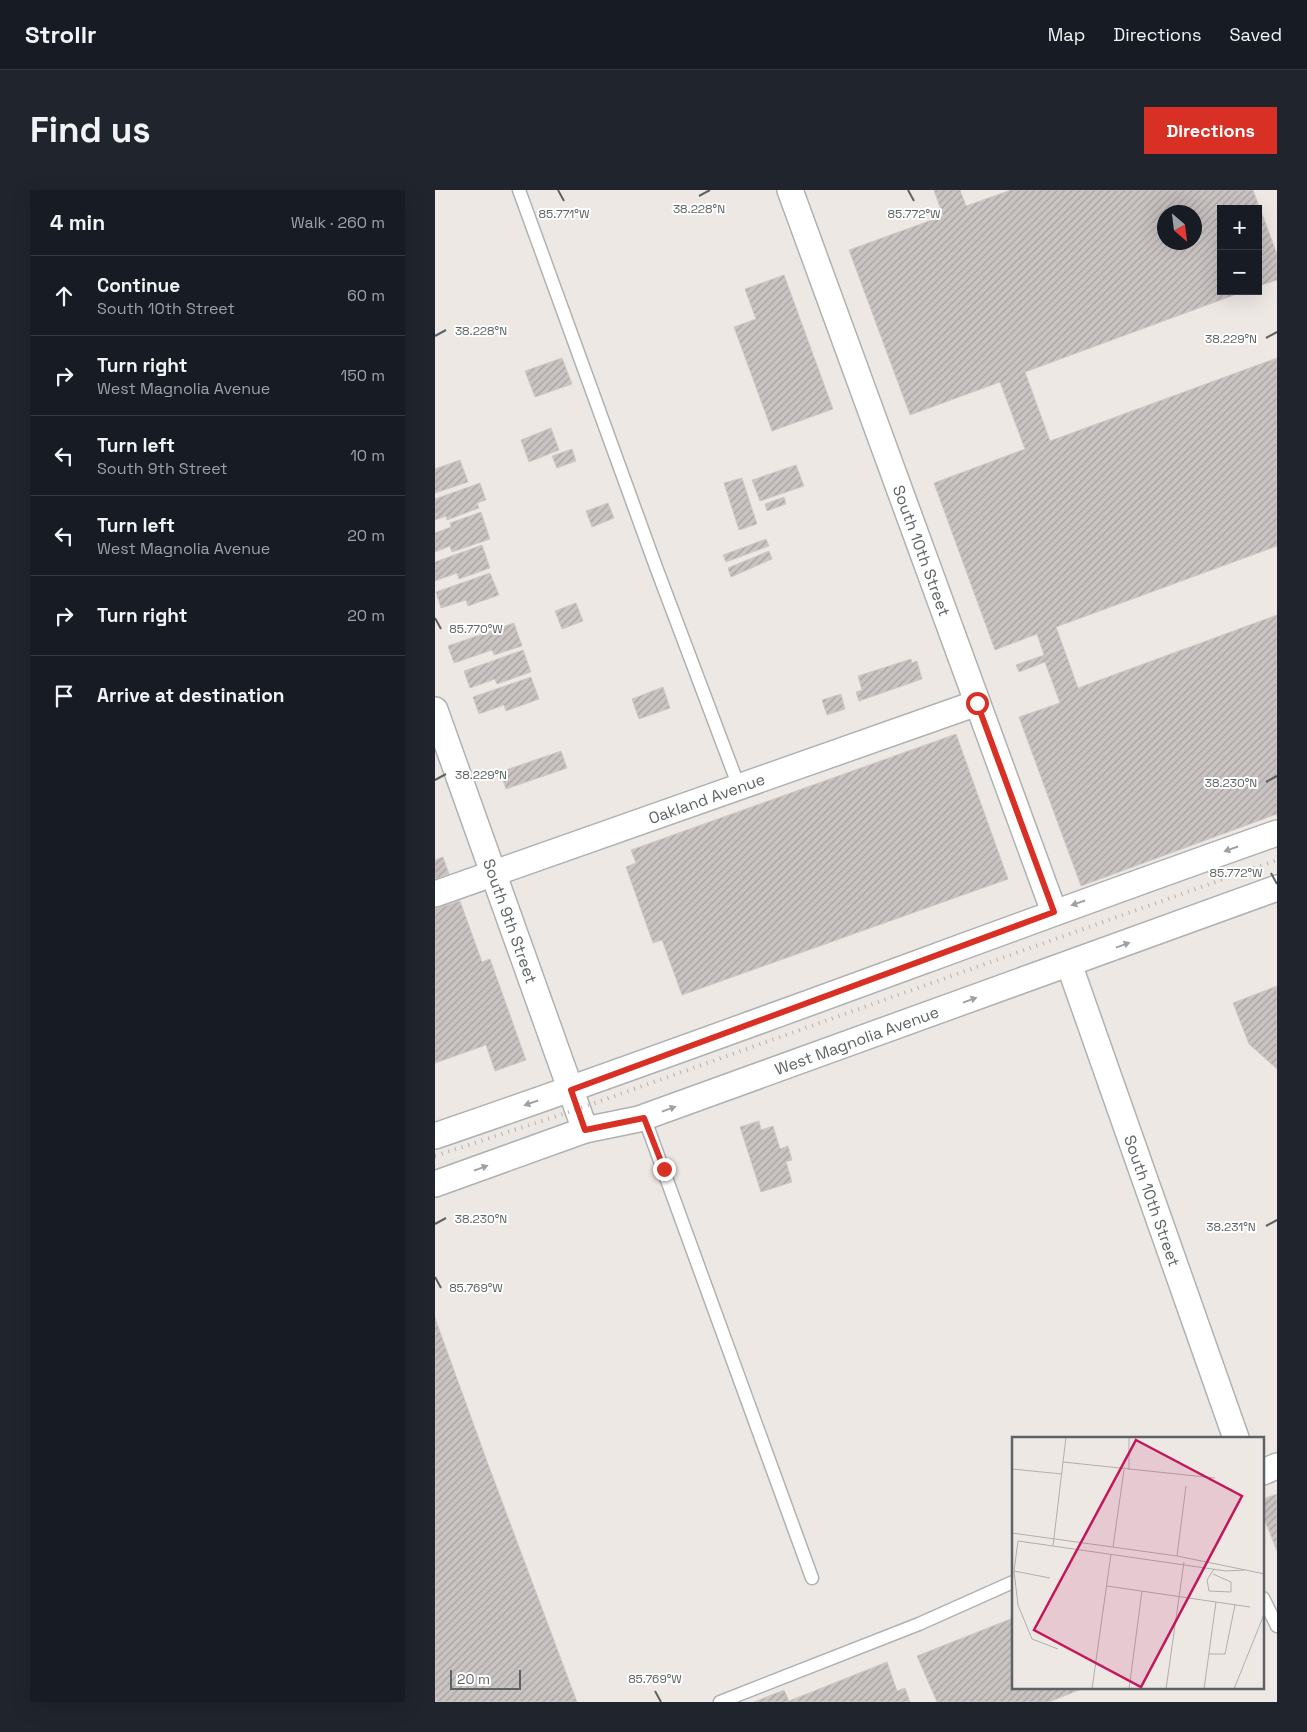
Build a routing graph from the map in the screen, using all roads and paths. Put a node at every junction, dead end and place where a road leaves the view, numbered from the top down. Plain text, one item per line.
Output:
1 (519, 190) edge
2 (790, 190) edge
3 (977, 703) junction
4 (435, 710) edge
5 (739, 787) junction
6 (1277, 833) edge
7 (494, 874) junction
8 (1277, 888) edge
9 (435, 894) edge
10 (1054, 912) junction
11 (1069, 964) junction
12 (571, 1090) junction
13 (644, 1118) junction
14 (585, 1130) junction
15 (435, 1136) edge
16 (435, 1184) edge
17 (1236, 1437) edge
18 (1277, 1466) edge
19 (1264, 1472) edge
20 (812, 1578) dead end
21 (1012, 1582) edge
22 (1264, 1600) edge
23 (1277, 1626) edge
24 (719, 1702) edge

1 - 5 lane
2 - 3 street, South 10th Street
3 - 5 street, Oakland Avenue
3 - 10 street, South 10th Street
4 - 7 street, South 9th Street
5 - 7 street, Oakland Avenue
6 -> 10 street
7 - 9 street, Oakland Avenue
7 - 12 street, South 9th Street
11 -> 8 street, West Magnolia Avenue
10 - 12 street
13 -> 11 street, West Magnolia Avenue
11 - 17 street, South 10th Street
12 - 14 street, South 9th Street
12 -> 15 street
13 - 14 street, West Magnolia Avenue
13 - 20 lane
16 -> 14 street, West Magnolia Avenue
18 - 19 street
21 - 24 lane
22 - 23 lane

